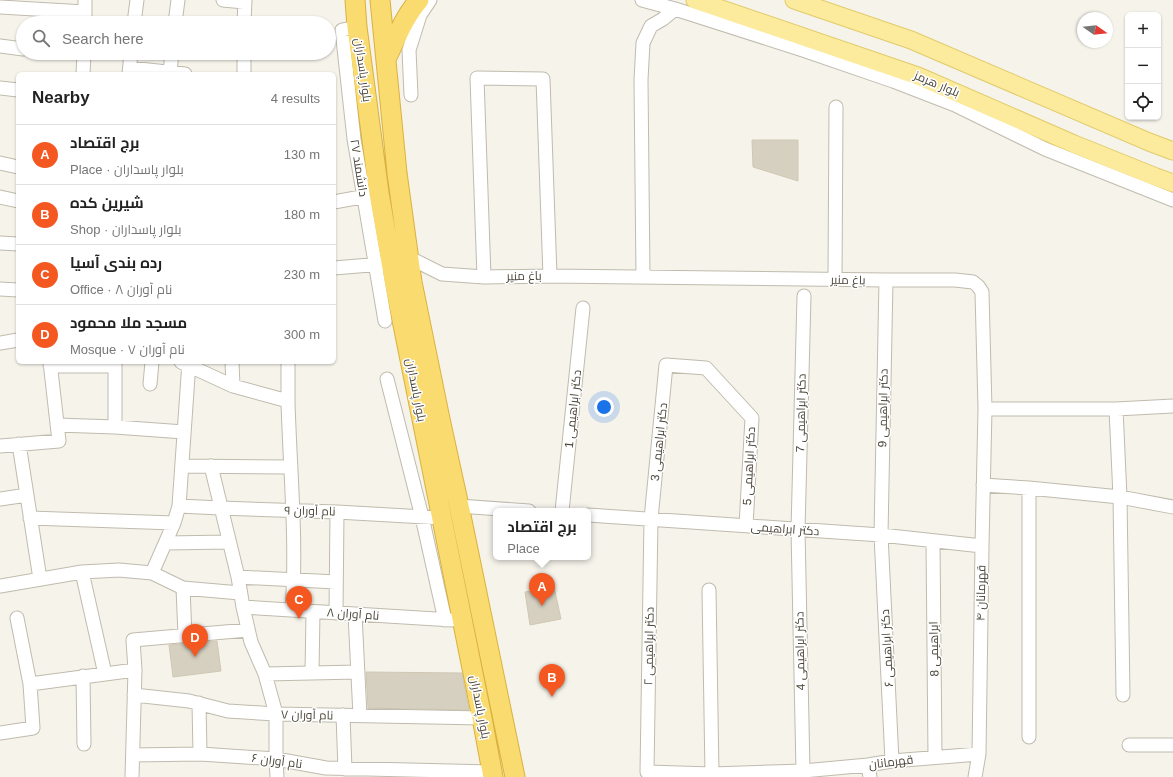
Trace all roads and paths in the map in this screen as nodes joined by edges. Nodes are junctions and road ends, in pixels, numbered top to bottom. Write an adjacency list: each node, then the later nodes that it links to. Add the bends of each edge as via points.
1 (137, 0): 15 (street)
2 (178, 0): 16 (street)
3 (223, 0): 11 (street)
4 (355, 0): 37 (highway, بلوار پاسداران)
5 (380, 0): 24 (highway, بلوار پاسداران)
6 (419, 0): 24 (highway, via 412,7)
7 (430, 0): 31 (street, via 420,15 409,50)
8 (642, 0): 13 (street)
9 (695, 0): 36 (main road, بلوار هرمز, via 918,76 1074,144)
10 (794, 0): 33 (main road, via 911,40)
11 (245, 1): 17 (street)
12 (0, 8): 14 (street)
13 (675, 9): 40 (street, via 893,81 955,105 1045,149); 48 (street, via 651,26 643,43)
14 (85, 12)
15 (135, 16)
16 (176, 16)
17 (244, 16)
18 (0, 46): 19 (street)
19 (16, 48)
20 (84, 60): 26 (street)
21 (131, 60): 25 (street)
22 (171, 60): 27 (street)
23 (244, 60): 28 (street)
24 (386, 60): 44 (highway, بلوار پاسداران, via 397,174)
25 (130, 71): 27 (street)
26 (83, 72)
27 (170, 72)
28 (244, 72)
29 (0, 88): 30 (street)
30 (16, 90)
31 (411, 95)
32 (836, 107): 49 (street)
33 (1173, 151)
34 (0, 163): 35 (street)
35 (16, 167)
36 (1173, 183)
37 (371, 195): 41 (street); 44 (highway, بلوار پاسداران)
38 (0, 197): 39 (street)
39 (16, 200)
40 (1173, 200)
41 (336, 202)
42 (0, 243): 43 (street)
43 (16, 244)
44 (391, 262): 45 (street); 47 (street, باغ منیر, via 442,274); 55 (street); 87 (highway, بلوار پاسداران, via 430,373); 97 (highway, بلوار پاسداران)
45 (336, 268)
46 (550, 276): 47 (street, باغ منیر); 47 (street, via 543,79 477,78); 48 (street, باغ منیر)
47 (484, 277)
48 (643, 277): 49 (street, باغ منیر)
49 (835, 280): 50 (street, باغ منیر)
50 (886, 280): 71 (street, باغ منیر, via 955,280 973,282 978,286 982,292); 102 (street, دکتر ابراهیمی 9)
51 (0, 289): 52 (street)
52 (16, 290)
53 (804, 296): 101 (street, دکتر ابراهیمی 7)
54 (583, 308): 91 (street, دکتر ابراهیمی 1)
55 (385, 321)
56 (16, 340): 57 (street)
57 (0, 343)
58 (50, 364): 59 (street); 73 (street)
59 (115, 364): 74 (street)
60 (152, 364): 67 (street)
61 (186, 364): 75 (street)
62 (188, 364): 68 (street)
63 (232, 364): 68 (street)
64 (288, 364): 69 (street)
65 (666, 365): 98 (street, دکتر ابراهیمی 3); 100 (street, دکتر ابراهیمی 5, via 706,368 752,418)
66 (387, 378): 95 (street)
67 (150, 384)
68 (233, 386): 69 (street)
69 (288, 401): 80 (street)
70 (1173, 406): 72 (street)
71 (985, 409): 72 (street); 81 (street, قهرمانان ۴)
72 (1116, 409): 84 (street)
73 (57, 425): 74 (street); 76 (street, via 59,441)
74 (115, 427): 75 (street)
75 (184, 432): 78 (street)
76 (19, 444): 77 (street); 83 (street)
77 (0, 446)
78 (182, 466): 79 (street); 86 (street)
79 (211, 466): 80 (street); 89 (street)
80 (291, 467): 92 (street)
81 (983, 485): 82 (street); 106 (street, قهرمانان ۴)
82 (1029, 488): 84 (street); 141 (street)
83 (27, 495): 85 (street); 96 (street)
84 (1120, 497): 88 (street); 134 (street)
85 (0, 499)
86 (179, 506): 89 (street, نام آوران ۹); 99 (street)
87 (459, 506): 90 (street); 162 (highway, بلوار پاسداران)
88 (1173, 507)
89 (220, 508): 92 (street, نام آوران ۹); 104 (street)
90 (493, 508)
91 (562, 508)
92 (293, 511): 93 (street, نام آوران ۹); 111 (street)
93 (337, 512): 95 (street, نام آوران ۹); 112 (street)
94 (591, 515): 98 (street, دکتر ابراهیمی)
95 (422, 517): 97 (street, نام آوران ۹); 123 (street)
96 (30, 518): 99 (street); 110 (street)
97 (442, 518): 123 (highway, بلوار پاسداران)
98 (651, 520): 100 (street, دکتر ابراهیمی); 154 (street, دکتر ابراهیمی ۲)
99 (174, 522): 105 (street)
100 (746, 526): 101 (street, دکتر ابراهیمی)
101 (798, 530): 102 (street, دکتر ابراهیمی); 152 (street, دکتر ابراهیمی 4)
102 (881, 535): 103 (street, دکتر ابراهیمی); 150 (street, دکتر ابراهیمی ۶)
103 (934, 541): 106 (street, دکتر ابراهیمی); 148 (street, ابراهیمی 8)
104 (229, 542): 105 (street); 109 (street)
105 (166, 543): 108 (street)
106 (982, 546): 146 (street, قهرمانان ۴)
107 (82, 572): 108 (street, via 119,570); 110 (street); 129 (street)
108 (152, 573): 114 (street)
109 (238, 577): 111 (street); 116 (street)
110 (40, 579): 113 (street)
111 (294, 580): 112 (street); 118 (street)
112 (336, 582): 120 (street)
113 (0, 586)
114 (183, 588): 116 (street); 125 (street)
115 (709, 590): 158 (street)
116 (240, 593): 117 (street)
117 (243, 607): 118 (street, نام آوران ۸); 124 (street)
118 (292, 610): 119 (street, نام آوران ۸)
119 (313, 612): 120 (street, نام آوران ۸); 128 (street)
120 (336, 613): 121 (street, نام آوران ۸)
121 (355, 614): 123 (street, نام آوران ۸); 127 (street)
122 (17, 618): 132 (street)
123 (454, 620): 139 (highway, بلوار پاسداران)
124 (248, 630): 125 (street); 130 (street)
125 (185, 635): 126 (street, via 133,640)
126 (135, 670): 129 (street); 133 (street)
127 (358, 672): 128 (street); 138 (street)
128 (312, 673): 130 (street)
129 (105, 674): 131 (street)
130 (265, 674): 136 (street)
131 (83, 676): 132 (street); 142 (street)
132 (30, 684): 140 (street, via 33,728)
133 (134, 695): 135 (street, نام آوران ۷); 147 (street)
134 (1123, 695)
135 (199, 703): 136 (street, نام آوران ۷, via 228,711); 145 (street)
136 (276, 714): 137 (street, نام آوران ۷); 149 (street)
137 (343, 715): 138 (street, نام آوران ۷); 151 (street)
138 (360, 716): 139 (street, نام آوران ۷)
139 (482, 718): 157 (highway, بلوار پاسداران)
140 (0, 733)
141 (1029, 737)
142 (84, 744)
143 (1129, 745): 144 (street)
144 (1173, 745)
145 (200, 754): 147 (street, نام آوران ۶); 149 (street, نام آوران ۶)
146 (979, 754): 148 (street, قهرمانان); 163 (street, قهرمانان ۴)
147 (133, 755): 160 (street)
148 (936, 757): 150 (street, قهرمانان)
149 (276, 759): 155 (street, نام آوران ۶); 161 (street)
150 (892, 761): 153 (street, قهرمانان)
151 (345, 769): 155 (street, نام آوران ۶); 156 (street, نام آوران ۶)
152 (803, 771): 153 (street, قهرمانان); 159 (street, قهرمانان)
153 (869, 771)
154 (647, 772): 158 (street, قهرمانان)
155 (326, 773)
156 (434, 774): 157 (street, نام آوران ۶)
157 (493, 774)
158 (712, 774): 159 (street, قهرمانان)
159 (785, 774)
160 (132, 777)
161 (277, 777)
162 (515, 777)
163 (975, 777)

